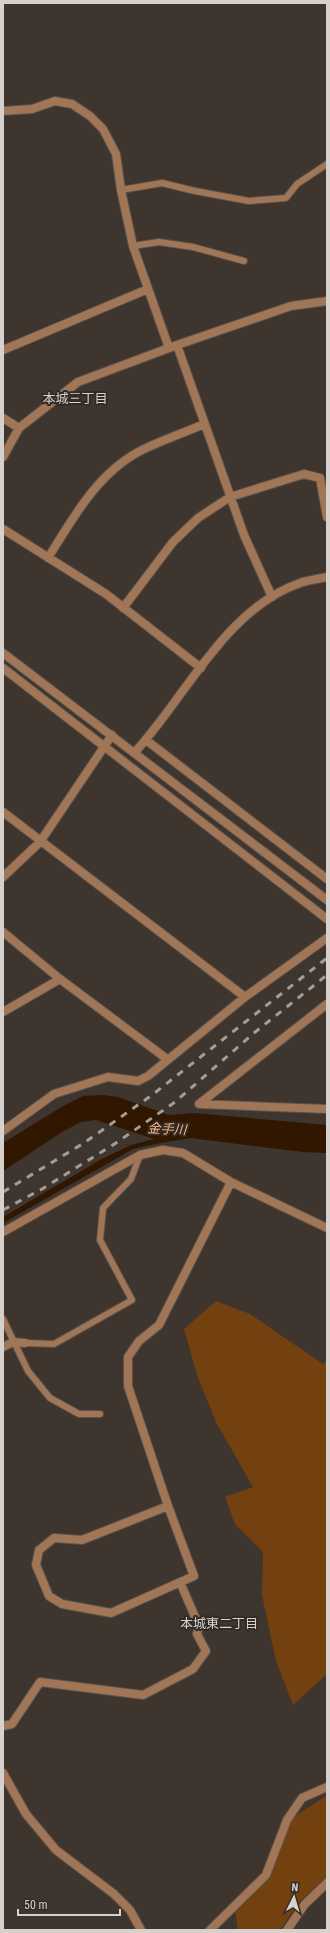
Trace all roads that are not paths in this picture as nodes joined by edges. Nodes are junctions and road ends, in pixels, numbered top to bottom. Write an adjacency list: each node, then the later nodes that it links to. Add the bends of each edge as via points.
1 (3, 111): 3 (street, via 32,109 55,101 72,104 90,116 103,129 116,154)
2 (327, 164): 3 (lane, via 297,184 286,198 249,201 194,192 162,183)
3 (121, 190): 4 (street)
4 (133, 246): 5 (lane, via 159,242 193,247); 6 (street)
5 (244, 261)
6 (148, 289): 8 (street); 9 (street)
7 (327, 301): 8 (street, via 291,306)
8 (173, 346): 11 (street); 12 (street, via 78,382)
9 (3, 350)
10 (3, 418): 12 (street)
11 (204, 424): 14 (street); 17 (street, via 141,450 114,469 87,496)
12 (19, 428): 13 (street)
13 (3, 457)
14 (230, 497): 15 (street, via 304,474 320,478); 19 (street); 20 (street, via 198,518 172,542)
15 (327, 517)
16 (3, 529): 17 (street)
17 (48, 558): 20 (street)
18 (327, 577): 19 (street, via 300,583)
19 (272, 597): 23 (street, via 246,615)
20 (123, 608): 23 (street)
21 (3, 653): 24 (street)
22 (3, 668): 26 (street)
23 (201, 668): 25 (street)
24 (112, 735): 26 (street); 27 (street)
25 (146, 740): 27 (street); 31 (street)
26 (105, 748): 29 (street); 33 (street)
27 (135, 752): 32 (street)
28 (3, 812): 29 (street)
29 (40, 842): 30 (street); 37 (street)
30 (3, 877)
31 (327, 879)
32 (327, 900)
33 (327, 920)
34 (3, 932): 36 (street)
35 (327, 938): 37 (street)
36 (60, 978): 39 (street); 40 (street)
37 (245, 997): 40 (street)
38 (327, 1004): 41 (street, via 199,1104)
39 (3, 1012)
40 (167, 1059): 42 (street, via 138,1082 108,1077 54,1094)
41 (327, 1109)
42 (3, 1131)
43 (140, 1154): 44 (street, via 163,1150 183,1153); 46 (street); 49 (lane, via 131,1179 104,1208 100,1240 132,1300 54,1344)
44 (231, 1182): 45 (street); 52 (street, via 159,1325 139,1341 128,1357 128,1386)
45 (327, 1228)
46 (3, 1232)
47 (3, 1319): 48 (lane)
48 (13, 1342): 49 (street); 50 (street); 51 (lane, via 28,1371 50,1398 79,1414)
49 (25, 1343)
50 (3, 1347)
51 (100, 1414)
52 (168, 1506): 53 (street, via 194,1576); 53 (street, via 82,1540 54,1538 39,1550 36,1565 49,1596 62,1604 111,1613)
53 (180, 1582): 54 (street, via 199,1626 197,1634 206,1650 193,1669 143,1695 40,1682 12,1724)
54 (3, 1726)
55 (3, 1773): 58 (street, via 26,1814 56,1850 114,1894 130,1910)
56 (327, 1787): 59 (street, via 302,1798 287,1820 266,1876)
57 (327, 1883): 60 (street, via 304,1904)
58 (141, 1930)
59 (210, 1930)
60 (288, 1930)

